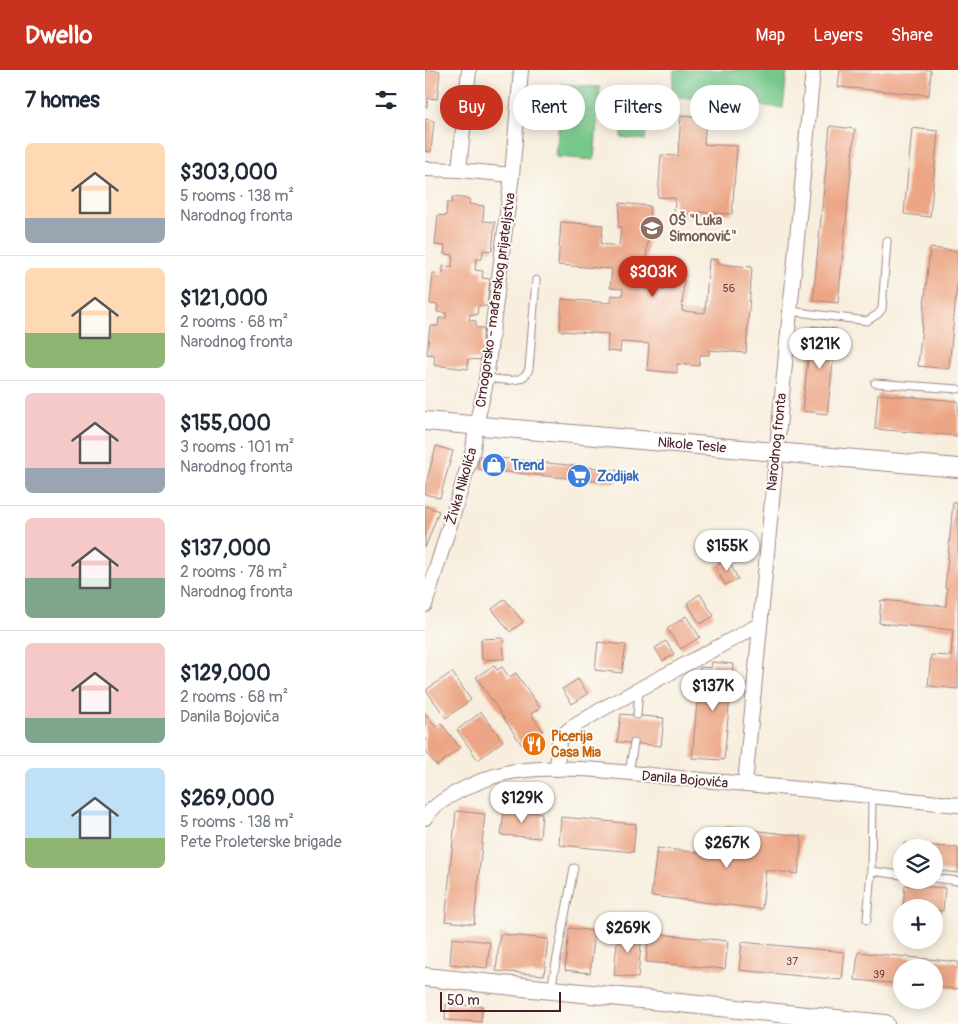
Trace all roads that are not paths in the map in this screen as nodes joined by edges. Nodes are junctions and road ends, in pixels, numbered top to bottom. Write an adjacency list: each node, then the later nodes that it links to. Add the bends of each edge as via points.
1 (469, 70): 5 (street)
2 (521, 70): 6 (street, Crnogorsko - mađarskog prijateljstva)
3 (813, 70): 9 (street, Narodnog fronta)
4 (425, 169): 5 (street, Crnogorsko - mađarskog prijateljstva)
5 (459, 170): 6 (street, Crnogorsko - mađarskog prijateljstva)
6 (512, 176): 10 (street, Crnogorsko - mađarskog prijateljstva)
7 (887, 240): 9 (lane, via 882,309 873,318 867,321)
8 (535, 280): 10 (lane, via 527,375 518,380)
9 (789, 310): 15 (street, Narodnog fronta)
10 (486, 378): 14 (street, Crnogorsko - mađarskog prijateljstva)
11 (875, 383): 12 (lane)
12 (958, 389)
13 (425, 421): 14 (street, Nikole Tesle)
14 (476, 425): 15 (street, Nikole Tesle); 17 (street, Živka Nikolića, via 473,450)
15 (775, 451): 16 (street, Nikole Tesle); 18 (street, Narodnog fronta)
16 (958, 468)
17 (425, 605)
18 (759, 625): 19 (street); 24 (street, Narodnog fronta)
19 (639, 690): 20 (lane); 22 (street, via 564,734 559,742)
20 (637, 715)
21 (633, 744): 23 (lane)
22 (557, 769): 23 (street, Danila Bojovića); 27 (street, Danila Bojovića, via 494,775 439,802)
23 (629, 774): 24 (street, Danila Bojovića)
24 (745, 784): 25 (street, Danila Bojovića)
25 (872, 797): 26 (street, Danila Bojovića); 29 (lane)
26 (958, 806)
27 (425, 818)
28 (574, 868): 35 (lane)
29 (871, 871): 30 (lane); 33 (lane)
30 (893, 874)
31 (943, 879): 32 (lane)
32 (958, 881)
33 (867, 920)
34 (425, 976): 35 (street)
35 (551, 990): 36 (street)
36 (885, 1024)

